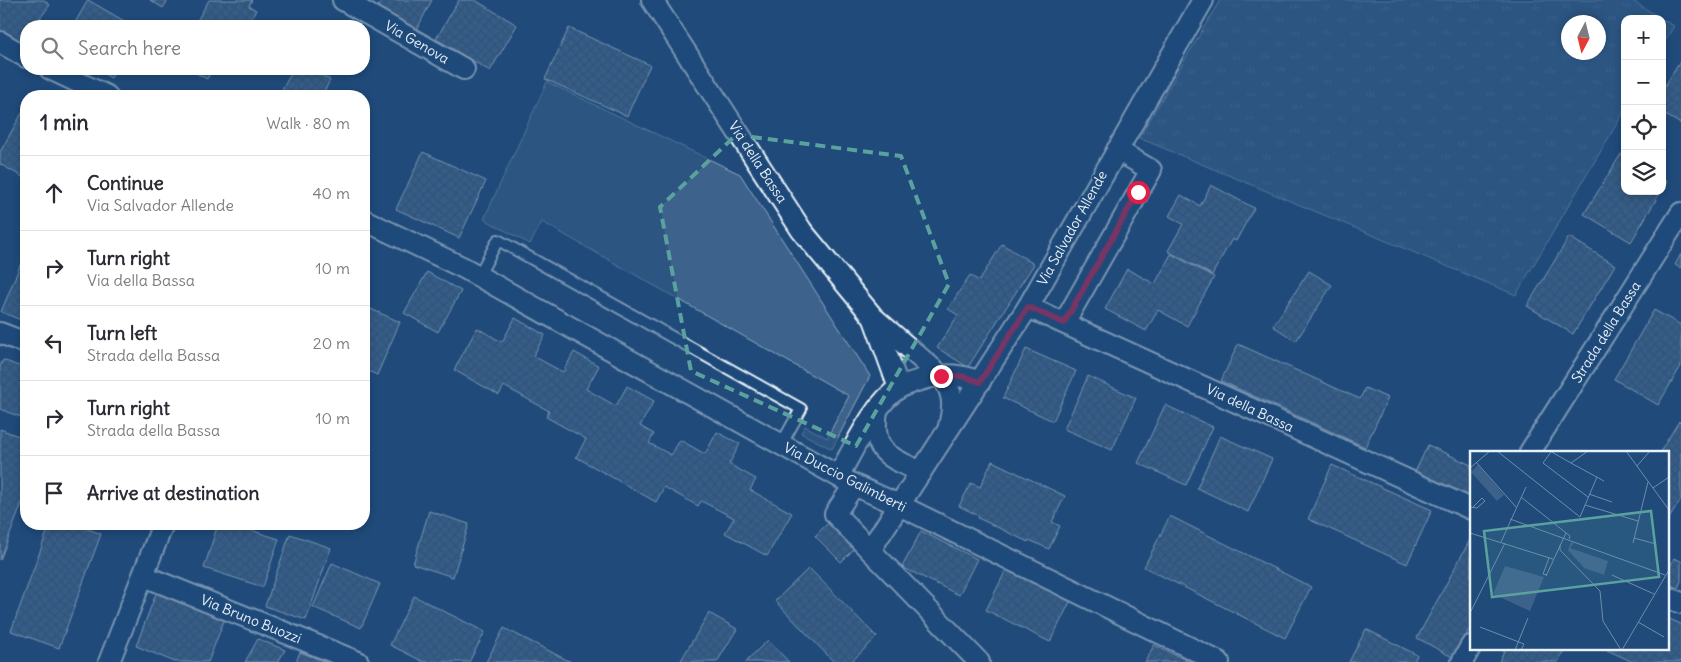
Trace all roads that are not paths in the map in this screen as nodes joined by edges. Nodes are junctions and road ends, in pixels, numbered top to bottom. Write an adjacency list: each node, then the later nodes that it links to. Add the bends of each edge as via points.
1 (343, 0): 6 (street, Via Genova)
2 (652, 0): 14 (street, Via della Bassa, via 802,231)
3 (1203, 0): 9 (street, Via Salvador Allende)
4 (0, 42): 5 (street)
5 (20, 54)
6 (464, 69)
7 (63, 75): 8 (street)
8 (94, 90)
9 (1120, 144): 13 (street, Via Salvador Allende); 15 (street, via 1152,170)
10 (1681, 213): 24 (street, Strada della Bassa)
11 (370, 223): 12 (street)
12 (478, 277): 23 (street, Via Duccio Galimberti); 23 (lane, via 498,240 801,409)
13 (1028, 307): 15 (street, Via della Bassa); 19 (street)
14 (873, 317): 18 (street, Via della Bassa); 20 (street, Via della Bassa)
15 (1064, 323): 28 (street, Via della Bassa)
16 (0, 333): 17 (street)
17 (20, 341)
18 (941, 376): 19 (street, via 966,376); 20 (street); 22 (street, via 949,386 952,399)
19 (980, 382): 22 (street)
20 (899, 388): 21 (street)
21 (878, 408): 25 (street, via 876,438 883,450 893,459); 26 (street)
22 (948, 430): 25 (street)
23 (782, 445): 26 (street, Via Duccio Galimberti)
24 (1531, 451)
25 (921, 472): 27 (street)
26 (846, 480): 27 (street, Via Duccio Galimberti); 30 (street, via 835,514)
27 (899, 505): 30 (street); 38 (street, Via Duccio Galimberti)
28 (1470, 509)
29 (161, 530): 31 (street)
30 (870, 550): 37 (street)
31 (144, 576): 35 (street); 36 (street, Via Bruno Buozzi)
32 (1668, 597): 33 (street)
33 (1681, 603)
34 (1470, 648): 39 (street)
35 (109, 662)
36 (358, 662)
37 (979, 662)
38 (1220, 662)
39 (1462, 662)

